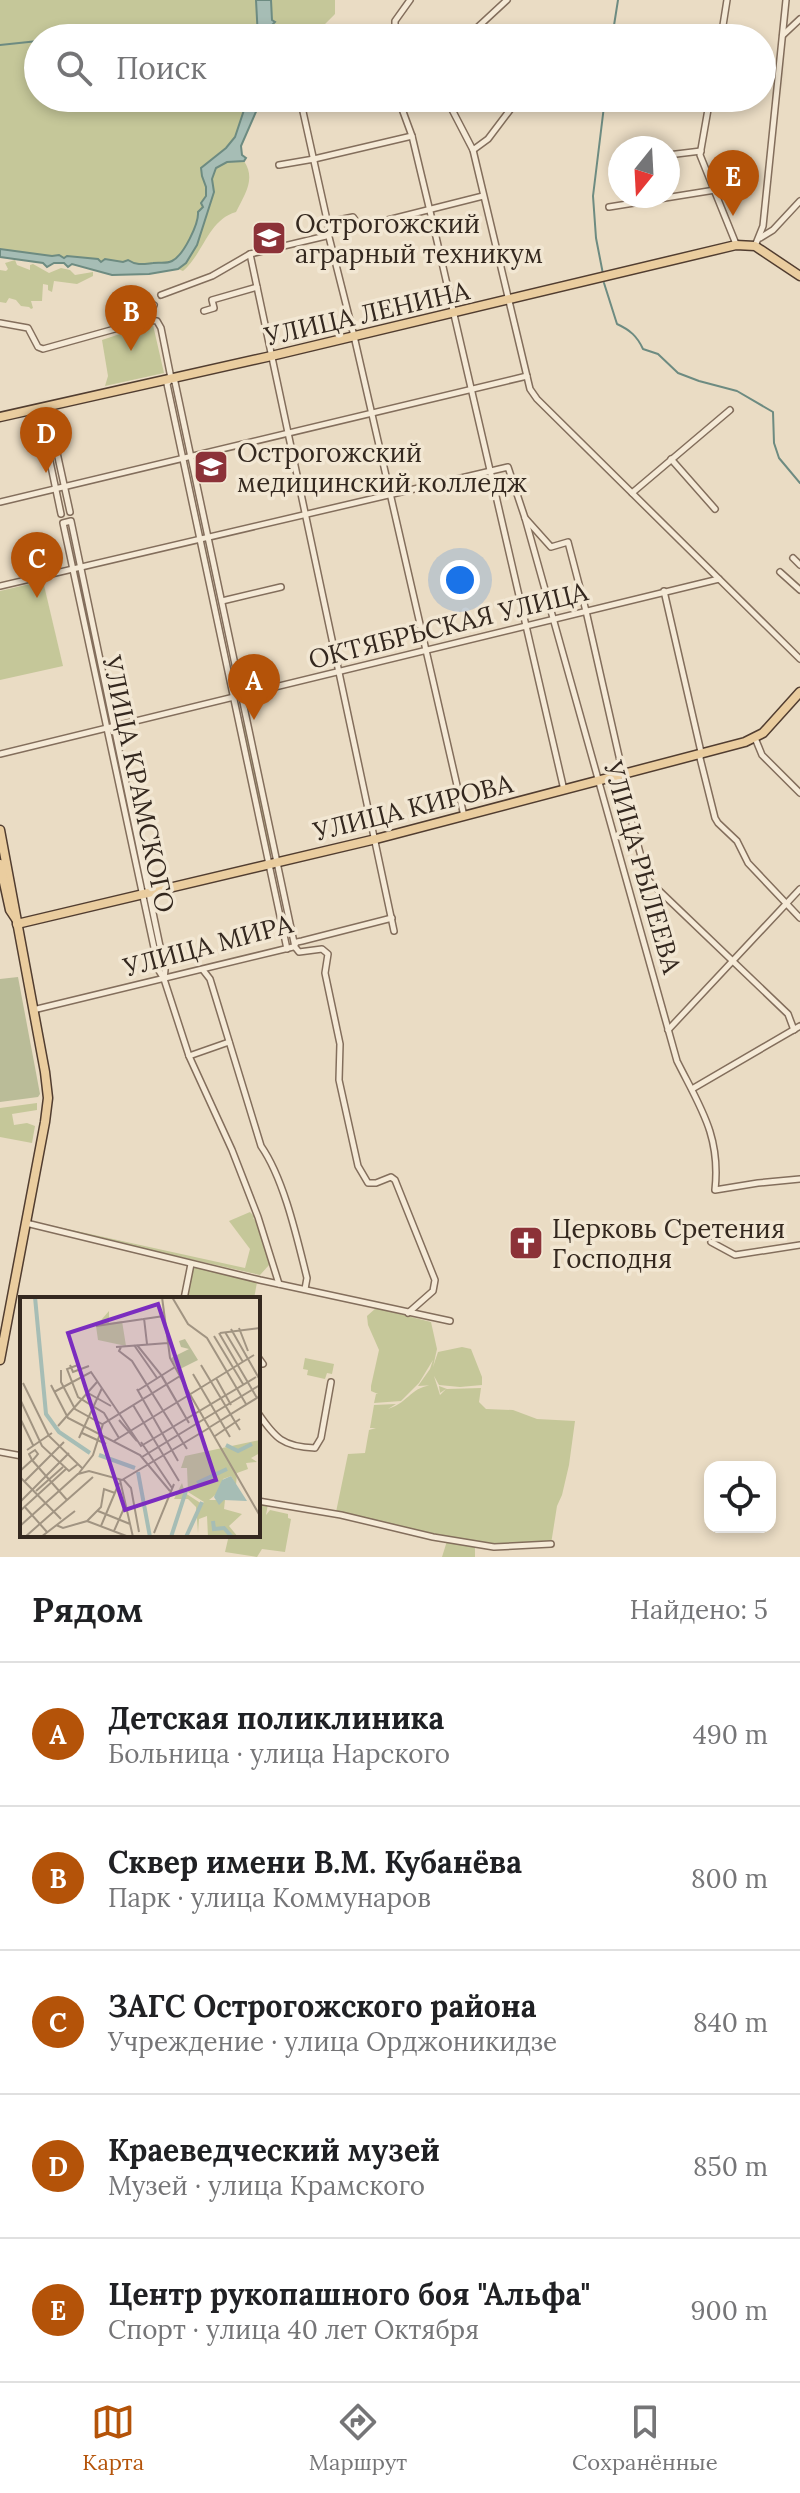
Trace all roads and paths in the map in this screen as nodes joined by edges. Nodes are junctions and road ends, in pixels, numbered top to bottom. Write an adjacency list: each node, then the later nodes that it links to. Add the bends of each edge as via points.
1 (410, 0): 6 (street)
2 (507, 0): 7 (street)
3 (727, 0): 8 (street)
4 (786, 0): 9 (street)
5 (800, 19): 9 (street)
6 (395, 24)
7 (481, 24)
8 (723, 24)
9 (782, 35): 10 (street)
10 (776, 90)
11 (303, 112): 21 (street)
12 (403, 112): 17 (street)
13 (453, 112): 18 (street)
14 (508, 112): 18 (street)
15 (708, 112): 19 (street)
16 (774, 112): 30 (street)
17 (412, 136): 21 (street); 27 (street)
18 (473, 150): 24 (street)
19 (701, 151): 20 (street); 23 (street)
20 (680, 154)
21 (314, 159): 22 (street); 28 (street)
22 (279, 165)
23 (715, 190): 25 (street); 29 (street)
24 (483, 196): 27 (street); 35 (street)
25 (680, 196)
26 (800, 201): 30 (street)
27 (429, 210): 28 (street, via 360,227 355,218 343,218); 38 (street)
28 (329, 229): 31 (street, via 326,236); 41 (street)
29 (740, 245): 30 (main road, УЛИЦА ЛЕНИНА); 35 (main road, УЛИЦА ЛЕНИНА)
30 (759, 245): 32 (main road)
31 (250, 254): 33 (street); 34 (street, via 212,276)
32 (800, 276)
33 (257, 287): 37 (street, via 212,300 214,308); 42 (street)
34 (161, 295)
35 (508, 300): 38 (main road, УЛИЦА ЛЕНИНА); 43 (street)
36 (154, 305): 39 (street)
37 (204, 311)
38 (452, 314): 41 (main road, УЛИЦА ЛЕНИНА); 45 (street)
39 (147, 320): 40 (street, via 43,349 28,328); 44 (street, via 157,321 161,328)
40 (0, 323)
41 (354, 336): 42 (main road, УЛИЦА ЛЕНИНА); 48 (street)
42 (272, 356): 44 (main road, УЛИЦА ЛЕНИНА); 50 (street)
43 (527, 376): 45 (street); 57 (street, via 537,399)
44 (171, 378): 46 (main road, УЛИЦА ЛЕНИНА); 51 (street); 52 (street, via 167,384)
45 (471, 391): 48 (street); 54 (street)
46 (43, 408): 49 (main road, УЛИЦА ЛЕНИНА); 55 (street); 56 (street)
47 (730, 410): 53 (street)
48 (371, 413): 50 (street); 58 (street)
49 (0, 417)
50 (288, 433): 51 (street); 63 (street)
51 (190, 456): 52 (street); 65 (street)
52 (183, 458): 55 (street); 66 (street)
53 (671, 459): 57 (street); 60 (street)
54 (491, 470): 58 (street); 64 (street, УЛИЦА РЫЛЕЕВА, via 509,468); 79 (street)
55 (65, 486): 56 (street); 61 (street)
56 (56, 489): 59 (street); 62 (street)
57 (632, 493): 71 (street)
58 (390, 495): 63 (street); 80 (street)
59 (0, 502)
60 (715, 509)
61 (70, 512)
62 (61, 514)
63 (304, 515): 65 (street); 82 (street)
64 (525, 518): 77 (street, via 551,547 568,542); 78 (street, УЛИЦА РЫЛЕЕВА)
65 (208, 538): 66 (street); 76 (street)
66 (200, 540): 69 (street); 85 (street)
67 (793, 558): 68 (street)
68 (800, 565)
69 (77, 568): 69 (street, УЛИЦА КРАМСКОГО, via 71,521 63,523); 72 (street); 86 (street, УЛИЦА КРАМСКОГО)
70 (780, 572): 74 (street)
71 (719, 579): 75 (street, ОКТЯБРЬСКАЯ УЛИЦА); 81 (street)
72 (0, 586)
73 (281, 587): 76 (street)
74 (799, 588)
75 (664, 591): 77 (street, ОКТЯБРЬСКАЯ УЛИЦА); 88 (street)
76 (222, 601): 84 (street)
77 (586, 611): 78 (street, ОКТЯБРЬСКАЯ УЛИЦА); 90 (street)
78 (552, 619): 79 (street, ОКТЯБРЬСКАЯ УЛИЦА); 91 (street, УЛИЦА РЫЛЕЕВА)
79 (525, 625): 80 (street, ОКТЯБРЬСКАЯ УЛИЦА); 92 (street)
80 (427, 650): 82 (street, ОКТЯБРЬСКАЯ УЛИЦА); 94 (street)
81 (800, 659)
82 (339, 672): 84 (street, ОКТЯБРЬСКАЯ УЛИЦА); 96 (street)
83 (800, 692): 87 (main road, УЛИЦА КИРОВА)
84 (242, 697): 85 (street, ОКТЯБРЬСКАЯ УЛИЦА); 97 (street)
85 (234, 699): 86 (street, ОКТЯБРЬСКАЯ УЛИЦА); 97 (street)
86 (110, 728): 89 (street, ОКТЯБРЬСКАЯ УЛИЦА); 100 (street, УЛИЦА КРАМСКОГО)
87 (755, 738): 88 (main road, УЛИЦА КИРОВА); 93 (street, via 762,755)
88 (701, 752): 90 (main road, УЛИЦА КИРОВА); 101 (street, via 718,823)
89 (0, 754)
90 (620, 775): 91 (main road, УЛИЦА КИРОВА); 108 (street, via 647,879)
91 (598, 780): 92 (main road, УЛИЦА КИРОВА); 113 (street, УЛИЦА РЫЛЕЕВА)
92 (564, 790): 94 (main road, УЛИЦА КИРОВА)
93 (800, 793)
94 (464, 816): 96 (main road, УЛИЦА КИРОВА)
95 (0, 830): 104 (main road)
96 (376, 839): 97 (main road, УЛИЦА КИРОВА); 102 (street)
97 (273, 863): 100 (main road, УЛИЦА КИРОВА); 106 (street); 107 (street)
98 (0, 864): 104 (main road)
99 (800, 889): 101 (street)
100 (146, 893): 104 (main road, УЛИЦА КИРОВА); 110 (street, УЛИЦА КРАМСКОГО)
101 (786, 904): 103 (street); 108 (street)
102 (393, 918): 105 (street); 106 (street, УЛИЦА МИРА, via 297,942)
103 (800, 918)
104 (16, 922): 111 (main road)
105 (394, 931)
106 (295, 947): 107 (street, УЛИЦА МИРА); 127 (street, via 328,954 325,973 340,1044 339,1080 360,1169 368,1183 395,1180 435,1280 432,1293)
107 (287, 949): 109 (street, УЛИЦА МИРА)
108 (733, 963): 112 (street); 113 (street)
109 (203, 970): 110 (street, УЛИЦА МИРА); 114 (street)
110 (164, 979): 111 (street, УЛИЦА МИРА); 115 (street, УЛИЦА КРАМСКОГО)
111 (33, 1010): 118 (main road, via 48,1098)
112 (797, 1028): 116 (street)
113 (668, 1030): 116 (street, УЛИЦА РЫЛЕЕВА)
114 (229, 1042): 115 (street); 125 (street, via 287,1208 307,1278)
115 (189, 1056): 122 (street, УЛИЦА КРАМСКОГО, via 232,1150)
116 (692, 1089): 117 (street, УЛИЦА РЫЛЕЕВА, via 716,1154 715,1190)
117 (800, 1179)
118 (26, 1223): 121 (street); 129 (main road)
119 (711, 1242): 120 (street, via 735,1255)
120 (800, 1245)
121 (191, 1264): 123 (street); 126 (street)
122 (273, 1265): 123 (street); 124 (street, УЛИЦА КРАМСКОГО)
123 (260, 1280): 124 (street)
124 (279, 1284): 125 (street)
125 (305, 1289): 127 (street)
126 (184, 1297)
127 (408, 1313): 128 (street)
128 (450, 1321)
129 (0, 1358)
130 (331, 1382): 131 (street, via 315,1448 281,1441)
131 (260, 1416)
132 (0, 1452): 133 (street)
133 (20, 1456)
134 (260, 1501): 135 (street, via 490,1547)
135 (551, 1544)

